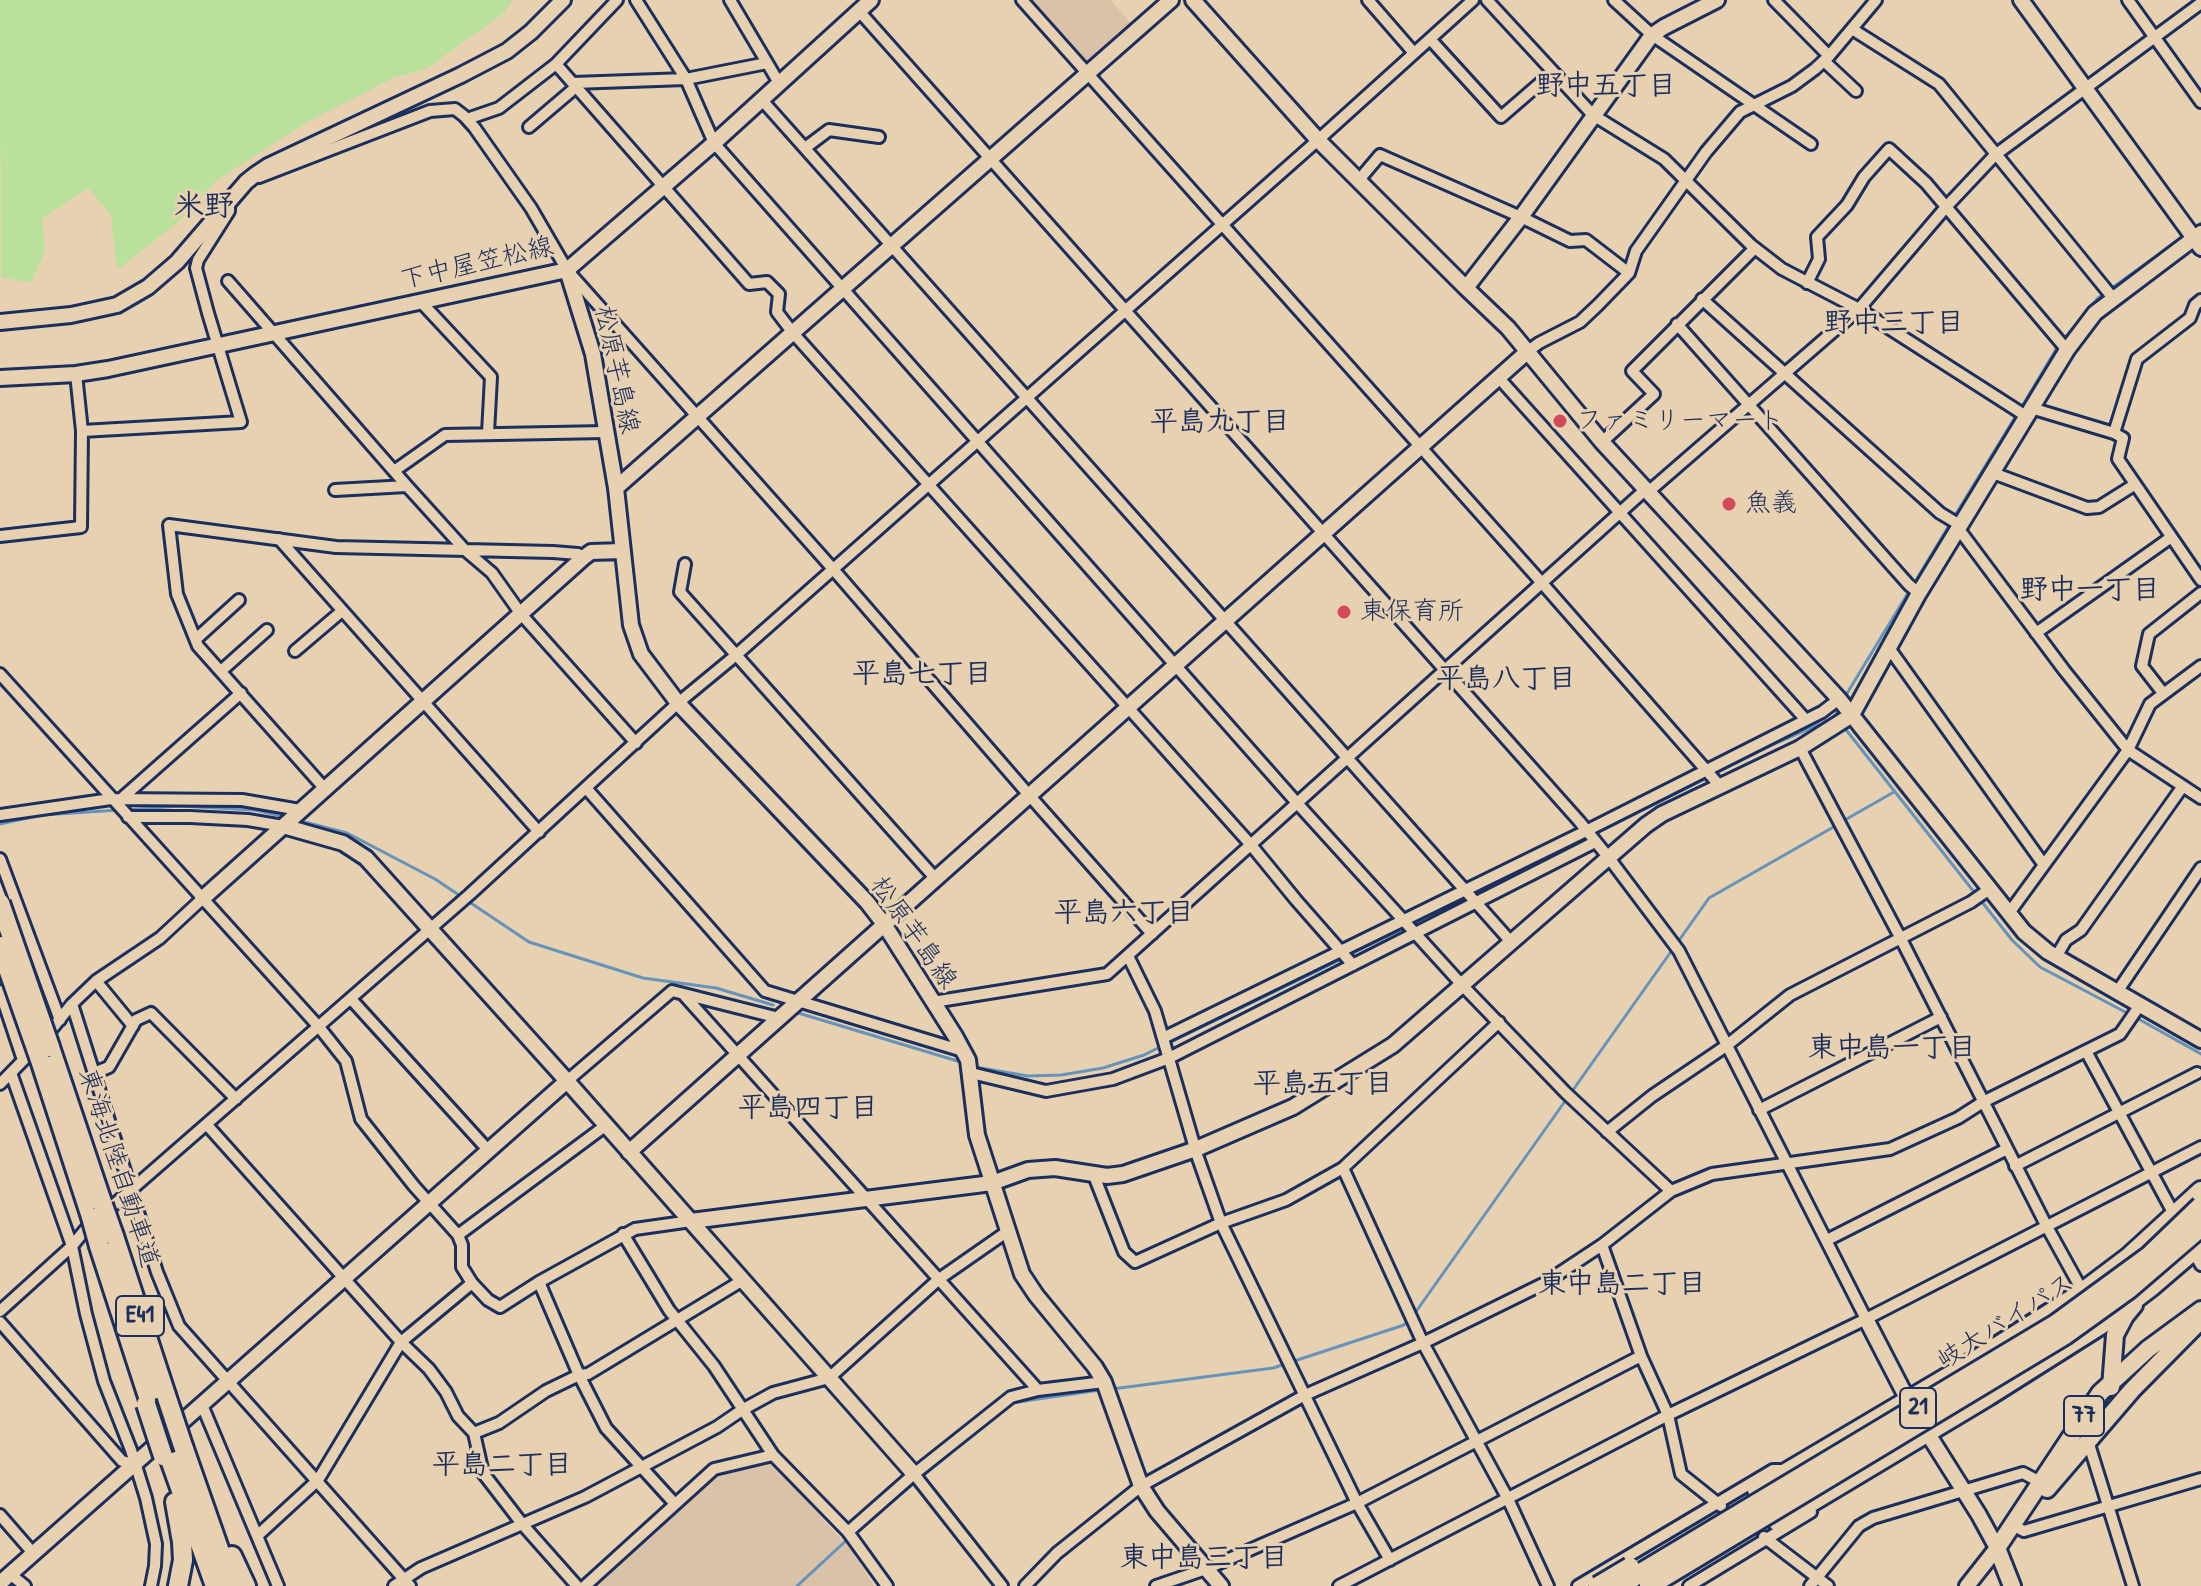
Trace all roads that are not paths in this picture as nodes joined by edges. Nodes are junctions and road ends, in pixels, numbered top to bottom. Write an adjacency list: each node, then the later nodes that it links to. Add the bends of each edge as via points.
1 (563, 0): 49 (street, via 507,51 268,166)
2 (617, 0): 26 (street)
3 (636, 0): 29 (street)
4 (730, 0): 25 (street)
5 (1022, 0): 28 (street)
6 (1171, 0): 28 (street)
7 (1193, 0): 41 (street)
8 (1368, 0): 23 (street)
9 (1473, 0): 22 (street)
10 (1487, 0): 27 (street)
11 (1614, 0): 20 (street)
12 (1717, 0): 20 (street)
13 (1774, 0): 24 (street)
14 (1876, 0): 19 (street)
15 (2021, 0): 32 (street)
16 (2128, 0): 21 (street)
17 (867, 3): 30 (street, 下中屋笠松線); 46 (street)
18 (2201, 3): 21 (street)
19 (1852, 29): 24 (street); 45 (street, via 1939,84)
20 (1652, 35): 36 (street); 37 (street)
21 (2154, 37): 32 (street); 35 (street)
22 (1430, 39): 23 (street); 27 (street, via 1501,117)
23 (1414, 53): 41 (street)
24 (1827, 58): 33 (street); 36 (street, via 1792,86)
25 (767, 63): 29 (street); 30 (street)
26 (556, 64): 31 (street); 38 (street, via 499,108)
27 (1553, 72): 37 (street)
28 (1088, 73): 46 (street); 54 (street)
29 (686, 79): 31 (street); 42 (street)
30 (779, 83): 34 (street, 下中屋笠松線)
31 (574, 85): 39 (street); 50 (street)
32 (2084, 88): 45 (street); 55 (street)
33 (1856, 91)
34 (761, 99): 42 (street, 下中屋笠松線); 44 (street)
35 (2201, 102)
36 (1753, 106): 43 (street); 48 (street, via 1740,112)
37 (1593, 115): 48 (street, via 1664,159); 53 (street)
38 (467, 119): 49 (street, via 455,109 430,111); 58 (street, via 531,208)
39 (529, 127)
40 (879, 137): 44 (street, via 829,130)
41 (1318, 140): 47 (street); 54 (street)
42 (714, 143): 50 (street, 下中屋笠松線); 62 (street)
43 (1811, 144)
44 (805, 148): 56 (street)
45 (1995, 155): 52 (street); 64 (street)
46 (990, 159): 56 (street); 69 (street)
47 (1358, 181): 53 (street, via 1380,155); 63 (street)
48 (1686, 181): 57 (street); 59 (street, via 1636,251)
49 (246, 182): 51 (street)
50 (662, 187): 58 (street, 下中屋笠松線); 72 (street, via 749,284 767,282 779,294 777,312)
51 (228, 201): 70 (street, via 177,262 117,305); 74 (street, via 229,211 196,268)
52 (1946, 207): 61 (street, via 1889,149 1817,237 1819,259); 68 (street); 75 (street)
53 (1521, 217): 59 (street, via 1570,241 1586,240); 63 (street)
54 (1222, 224): 69 (street); 91 (street)
55 (2195, 236): 64 (street)
56 (892, 246): 62 (street); 81 (street)
57 (1755, 248): 61 (street); 65 (street)
58 (567, 270): 67 (street, 下中屋笠松線); 84 (street); 86 (street, 松原芋島線, via 588,335)
59 (1629, 273): 76 (street, via 1580,322)
60 (228, 281): 73 (street)
61 (1807, 283): 68 (street)
62 (843, 288): 72 (street); 89 (street)
63 (1466, 288): 76 (street)
64 (2109, 293): 75 (street)
65 (1702, 299): 71 (street); 77 (street)
66 (2201, 300): 88 (street, via 2190,318 2137,359)
67 (422, 303): 73 (street, 下中屋笠松線); 87 (street, via 491,377)
68 (1859, 309): 77 (street); 83 (street)
69 (1124, 311): 81 (street); 102 (street)
70 (0, 322)
71 (1677, 324): 82 (street); 90 (street, via 1632,371 1654,394)
72 (793, 333): 84 (street); 94 (street)
73 (274, 334): 74 (street, 下中屋笠松線); 92 (street)
74 (218, 346): 78 (street, 下中屋笠松線); 85 (street, via 241,422)
75 (2063, 346): 83 (street)
76 (1527, 352): 79 (street); 90 (street)
77 (1785, 372): 82 (street); 101 (street)
78 (76, 374): 80 (street, 下中屋笠松線); 85 (street)
79 (1498, 377): 91 (street); 100 (street)
80 (0, 378)
81 (1026, 397): 89 (street); 118 (street)
82 (1748, 404): 99 (street); 113 (street)
83 (2024, 412): 88 (street); 93 (street)
84 (698, 417): 97 (street); 110 (street)
85 (82, 431): 103 (street, via 81,527)
86 (606, 432): 87 (street); 97 (street, 松原芋島線)
87 (488, 433): 92 (street, via 445,435)
88 (2114, 433): 95 (street, via 2123,438 2118,459)
89 (977, 440): 94 (street); 125 (street)
90 (1602, 442): 99 (street)
91 (1420, 447): 102 (street); 112 (street)
92 (394, 471): 96 (street)
93 (1993, 473): 95 (street, via 2087,508 2099,507); 101 (street)
94 (929, 483): 110 (street); 135 (street)
95 (2134, 485): 104 (street)
96 (407, 486): 98 (street); 106 (street)
97 (616, 488): 107 (street, 松原芋島線)
98 (335, 490)
99 (1646, 492): 100 (street); 132 (street)
100 (1620, 512): 112 (street); 137 (street)
101 (1956, 523): 113 (street); 120 (street)
102 (1322, 534): 118 (street); 128 (street)
103 (0, 536)
104 (2170, 538): 111 (street); 120 (street)
105 (279, 539): 106 (street, via 336,547); 116 (street); 121 (street, via 169,525 177,594)
106 (465, 550): 108 (street); 117 (street, via 492,573)
107 (622, 551): 108 (street, via 591,552); 134 (street, 松原芋島線, via 631,625 641,654)
108 (583, 558): 117 (street)
109 (685, 564): 124 (street, via 680,592)
110 (833, 569): 124 (street); 146 (street)
111 (2201, 580)
112 (1542, 583): 128 (street); 142 (street)
113 (1914, 589): 122 (street)
114 (2201, 593): 131 (street, via 2149,634 2142,666)
115 (239, 600): 121 (street)
116 (342, 611): 123 (street); 133 (street)
117 (521, 614): 133 (street); 138 (street)
118 (1225, 620): 125 (street); 141 (street)
119 (267, 630): 127 (street)
120 (2036, 633): 140 (street)
121 (196, 639): 127 (street)
122 (1889, 648): 136 (street); 157 (street)
123 (295, 651)
124 (735, 656): 134 (street); 159 (street)
125 (1176, 664): 135 (street); 148 (street)
126 (2201, 666): 131 (street)
127 (221, 671): 130 (street)
128 (1444, 671): 141 (street); 153 (street)
129 (0, 674): 149 (street)
130 (241, 693): 145 (street); 149 (street)
131 (2163, 693): 140 (street, via 2150,704)
132 (1839, 699): 136 (street); 137 (street)
133 (423, 702): 145 (street); 152 (street)
134 (678, 703): 138 (street); 165 (street, 松原芋島線)
135 (1128, 707): 146 (street); 154 (street)
136 (1849, 717): 139 (street); 160 (street)
137 (1806, 720): 142 (street)
138 (636, 743): 144 (street)
139 (1800, 748): 142 (street); 169 (street)
140 (2128, 750): 143 (street); 157 (street)
141 (1347, 758): 148 (street); 161 (street)
142 (1713, 778): 153 (street); 155 (street)
143 (2183, 786): 147 (street); 173 (street)
144 (586, 788): 152 (street); 181 (street, via 765,991)
145 (325, 789): 151 (street)
146 (1029, 795): 159 (street); 168 (street)
147 (2201, 798)
148 (1297, 803): 154 (street); 166 (street)
149 (120, 807): 150 (street); 151 (street, via 190,817); 151 (street, via 242,800); 162 (street)
150 (0, 815)
151 (292, 818): 162 (street); 167 (street, via 366,858)
152 (539, 832): 167 (street)
153 (1591, 836): 155 (street); 161 (street)
154 (1251, 845): 168 (street); 174 (street)
155 (1609, 858): 170 (street); 192 (street, via 1679,951)
156 (0, 859): 187 (street)
157 (2044, 865): 164 (street)
158 (2201, 868): 178 (street)
159 (935, 878): 165 (street)
160 (1987, 891): 164 (street); 169 (street)
161 (1470, 896): 166 (street); 166 (street); 170 (street)
162 (202, 899): 175 (street, via 160,938); 190 (street)
163 (0, 903): 196 (highway, 東海北陸自動車道 / E41, bridge)
164 (2009, 913): 173 (street, via 2035,943)
165 (884, 924): 181 (street); 182 (street, 松原芋島線)
166 (1409, 926): 174 (street); 174 (street); 176 (street)
167 (429, 929): 180 (street); 201 (street)
168 (1152, 934): 172 (street)
169 (1901, 939): 185 (street); 192 (street, via 1790,995)
170 (1512, 943): 176 (street)
171 (0, 946): 196 (highway, 東海北陸自動車道 / E41, bridge)
172 (1128, 956): 182 (street, via 1107,974); 193 (street)
173 (2056, 957): 178 (street)
174 (1347, 958): 193 (street); 193 (street)
175 (96, 981): 183 (street); 189 (street)
176 (1463, 986): 188 (street); 210 (street, via 1393,1045 1293,1107)
177 (0, 991): 196 (street)
178 (2117, 992): 184 (street)
179 (683, 994): 186 (street); 195 (street); 201 (street, via 672,991)
180 (351, 999): 190 (street); 212 (street)
181 (798, 1000): 186 (street); 197 (street)
182 (933, 1002): 197 (street, 松原芋島線)
183 (72, 1004): 187 (street); 198 (street)
184 (2138, 1008): 191 (street); 194 (street, via 2120,1034)
185 (1941, 1017): 203 (street); 204 (street)
186 (779, 1018): 195 (street)
187 (60, 1020): 196 (street)
188 (1499, 1022): 208 (street); 216 (street)
189 (133, 1026): 198 (street, via 109,1067); 202 (street, via 151,1013)
190 (319, 1027): 202 (street); 224 (street, via 346,1061 361,1119)
191 (2201, 1040)
192 (1726, 1046): 204 (street); 208 (street)
193 (1166, 1047): 197 (street, via 1113,1079 1046,1091); 210 (street)
194 (2086, 1051): 203 (street); 205 (street)
195 (738, 1054): 213 (street); 223 (street)
196 (38, 1056): 200 (street); 235 (highway, 東海北陸自動車道 / E41, bridge)
197 (968, 1063): 219 (street, 松原芋島線, via 977,1135)
198 (94, 1073): 220 (street)
199 (2197, 1073): 205 (street)
200 (4, 1078): 237 (street)
201 (567, 1081): 207 (street); 212 (street)
202 (236, 1099): 206 (street)
203 (1983, 1102): 211 (street); 214 (street, via 1890,1149)
204 (1759, 1110): 214 (street)
205 (2119, 1113): 215 (street); 217 (street)
206 (207, 1125): 220 (street); 239 (street)
207 (605, 1126): 213 (street); 233 (street)
208 (1607, 1132): 221 (street)
209 (2201, 1147): 217 (street)
210 (1196, 1149): 218 (street, via 1123,1174); 228 (street)
211 (2007, 1149): 215 (street); 234 (street)
212 (488, 1150): 224 (street)
213 (629, 1152): 227 (street)
214 (1786, 1163): 221 (street, via 1712,1174); 234 (street)
215 (2015, 1166): 229 (street)
216 (1343, 1168): 228 (street, via 1286,1200); 253 (street)
217 (2151, 1172): 226 (street); 229 (street)
218 (1093, 1173): 219 (street, via 1028,1170); 228 (street, via 1124,1252 1135,1262)
219 (992, 1183): 223 (street); 231 (street, 松原芋島線)
220 (131, 1191): 237 (street); 257 (street, via 179,1326)
221 (1671, 1191): 236 (street)
222 (2201, 1191): 226 (highway, 21)
223 (869, 1200): 227 (street); 240 (street)
224 (429, 1203): 233 (street); 239 (street)
225 (2201, 1206): 321 (highway, 岐大バイパス / 21, bridge, via 2149,1256 2056,1324)
226 (2175, 1216): 238 (street); 245 (highway, 21)
227 (691, 1221): 232 (street); 241 (street)
228 (1221, 1223): 261 (street)
229 (2046, 1225): 245 (street); 248 (street)
230 (2201, 1227): 322 (highway, 岐大バイパス / 21, bridge, via 2065,1335)
231 (1008, 1231): 240 (street); 259 (street, 松原芋島線, via 1022,1274)
232 (623, 1234): 242 (street); 249 (street)
233 (458, 1235): 243 (street, via 462,1267)
234 (1827, 1240): 248 (street)
235 (106, 1241): 263 (highway, 東海北陸自動車道 / E41); 263 (highway, 東海北陸自動車道 / E41, via 119,1306)
236 (1602, 1245): 253 (street, via 1543,1284); 254 (street)
237 (72, 1246): 247 (street); 274 (street, via 104,1381)
238 (2198, 1253): 244 (highway, 21)
239 (344, 1278): 252 (street); 257 (street)
240 (939, 1279): 256 (street); 260 (street)
241 (743, 1280): 249 (street); 256 (street)
242 (539, 1282): 243 (street, via 500,1307); 255 (street)
243 (472, 1283): 252 (street)
244 (2152, 1286): 258 (main road, via 2116,1332); 269 (highway, 21, via 2102,1324)
245 (2083, 1292): 262 (highway, 21)
246 (2201, 1310): 258 (main road, 77)
247 (0, 1311)
248 (1866, 1319): 262 (street); 266 (street)
249 (678, 1320): 255 (street); 265 (street)
250 (2201, 1320): 267 (main road, 77)
251 (0, 1322): 274 (street, via 122,1461)
252 (401, 1342): 268 (street, via 429,1369); 280 (street)
253 (1423, 1343): 261 (street); 270 (street)
254 (1641, 1356): 266 (street); 270 (street)
255 (579, 1375): 268 (street); 275 (street, via 606,1428)
256 (829, 1378): 265 (street, via 773,1393); 278 (street)
257 (229, 1381): 264 (street); 280 (street)
258 (2111, 1381): 267 (main road, via 2109,1412); 281 (main road, 77)
259 (1106, 1387): 260 (street); 282 (street, 松原芋島線)
260 (1038, 1390): 278 (street, via 1011,1397)
261 (1305, 1395): 282 (street); 285 (street)
262 (1908, 1400): 269 (street); 276 (highway, 21)
263 (154, 1401): 272 (highway, 東海北陸自動車道 / E41, bridge)
264 (202, 1405): 274 (street); 292 (street)
265 (742, 1410): 273 (street); 275 (street)
266 (1668, 1415): 284 (street); 287 (street, via 1681,1474)
267 (2102, 1425): 271 (main road, 77)
268 (474, 1433): 290 (street, via 483,1473)
269 (1927, 1433): 277 (highway, 21); 283 (street)
270 (1477, 1441): 284 (street); 285 (street)
271 (2088, 1441): 288 (street); 291 (main road, 77)
272 (176, 1455): 304 (highway, via 183,1560); 305 (highway, 東海北陸自動車道 / E41); 306 (highway, 東海北陸自動車道 / E41); 307 (highway)
273 (773, 1455): 286 (street, via 714,1469); 293 (street)
274 (135, 1464): 296 (street); 303 (street, via 156,1544)
275 (642, 1468): 286 (street); 290 (street)
276 (1792, 1470): 287 (street, via 1773,1470); 320 (highway, 21, bridge)
277 (1862, 1470): 294 (street, via 1838,1493); 323 (highway, 21)
278 (917, 1477): 293 (street); 313 (street)
279 (2201, 1479): 288 (street)
280 (318, 1480): 292 (street); 300 (street)
281 (2042, 1483): 283 (street, via 2023,1473); 295 (main road, 77)
282 (1141, 1486): 298 (street, 松原芋島線); 314 (street, via 1057,1553)
283 (1964, 1491): 295 (street); 301 (street, via 1859,1526)
284 (1508, 1499): 297 (street); 318 (street)
285 (1357, 1503): 297 (street); 298 (street)
286 (675, 1504): 311 (street)
287 (1719, 1504): 319 (street)
288 (2109, 1507): 291 (street, via 2024,1531); 328 (street)
289 (0, 1515): 296 (street)
290 (523, 1525): 300 (street, via 421,1568); 310 (street)
291 (2016, 1527): 295 (main road, 77)
292 (257, 1536): 308 (street)
293 (851, 1536): 312 (street)
294 (1766, 1538): 301 (street); 324 (street)
295 (1997, 1548): 326 (street); 327 (main road)
296 (33, 1553): 299 (street)
297 (1390, 1560): 317 (street)
298 (1206, 1569): 315 (street); 316 (street, 松原芋島線)
299 (5, 1578): 302 (street)
300 (407, 1582): 309 (street)
301 (1814, 1582): 325 (street)
302 (25, 1586)
303 (151, 1586)
304 (178, 1586)
305 (215, 1586)
306 (232, 1586)
307 (246, 1586)
308 (278, 1586)
309 (394, 1586)
310 (577, 1586)
311 (585, 1586)
312 (887, 1586)
313 (1002, 1586)
314 (1025, 1586)
315 (1156, 1586)
316 (1221, 1586)
317 (1339, 1586)
318 (1548, 1586)
319 (1578, 1586)
320 (1598, 1586)
321 (1619, 1586)
322 (1649, 1586)
323 (1670, 1586)
324 (1689, 1586)
325 (1828, 1586)
326 (1967, 1586)
327 (2012, 1586)
328 (2133, 1586)

